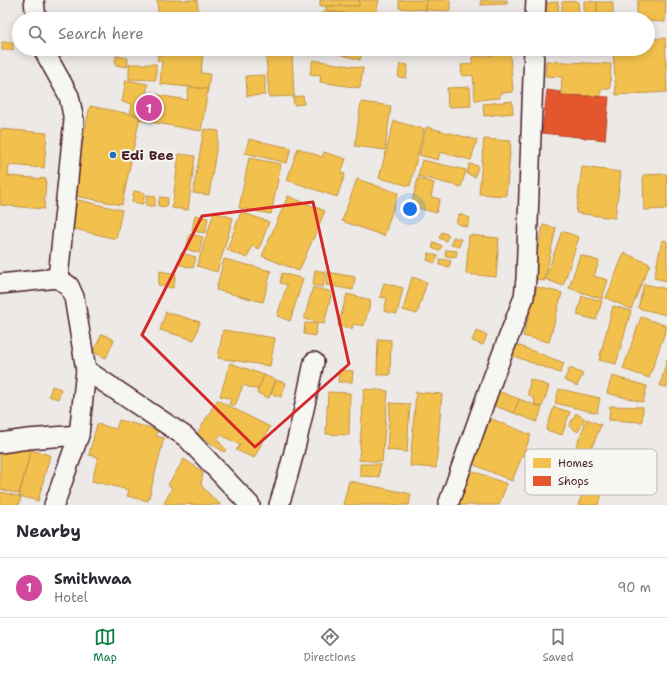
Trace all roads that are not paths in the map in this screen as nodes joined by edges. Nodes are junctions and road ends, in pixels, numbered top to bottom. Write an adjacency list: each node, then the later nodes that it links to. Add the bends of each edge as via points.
1 (34, 0): 3 (street)
2 (536, 0): 4 (street)
3 (35, 12)
4 (536, 12)
5 (47, 56): 7 (street, via 69,96 74,120)
6 (534, 56): 16 (street, via 524,297)
7 (58, 278): 8 (street); 10 (street, via 69,286 74,297)
8 (0, 284)
9 (314, 362): 15 (street, via 301,426)
10 (86, 370): 11 (street); 14 (street, via 186,437)
11 (79, 435): 12 (street); 13 (street)
12 (0, 443)
13 (54, 505)
14 (250, 505)
15 (279, 505)
16 (448, 505)

